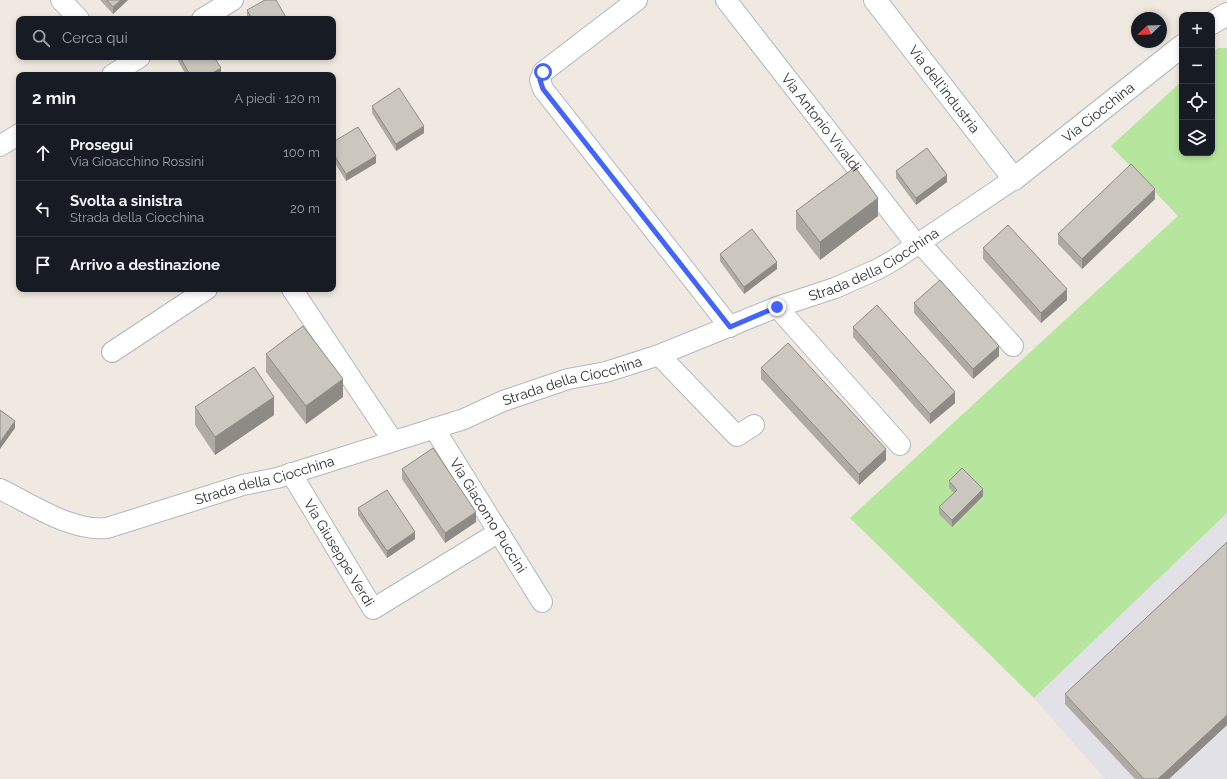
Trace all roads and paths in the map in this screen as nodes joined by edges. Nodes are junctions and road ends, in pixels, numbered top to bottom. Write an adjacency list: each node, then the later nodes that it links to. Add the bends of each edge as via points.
1 (61, 0): 7 (street)
2 (233, 0): 8 (street)
3 (637, 0): 18 (street, via 543,72 540,80 543,89)
4 (726, 0): 14 (street, Via Antonio Vivaldi)
5 (875, 0): 13 (street, Via dell'industria)
6 (1227, 14): 9 (street)
7 (77, 16)
8 (207, 16)
9 (1215, 20)
10 (1179, 48): 13 (street, Via Ciocchina)
11 (16, 136): 12 (street)
12 (0, 146)
13 (1014, 179): 14 (street, Strada della Ciocchina)
14 (917, 243): 17 (street, Strada della Ciocchina, via 878,269 835,288); 19 (street, Via Antonio Vivaldi)
15 (202, 292): 20 (street)
16 (294, 292): 24 (street)
17 (777, 307): 18 (street, Strada della Ciocchina); 25 (street)
18 (730, 327): 21 (street, Strada della Ciocchina)
19 (1013, 346)
20 (112, 352)
21 (659, 355): 22 (street, via 737,436); 23 (street, Strada della Ciocchina, via 606,372 568,379)
22 (754, 425)
23 (434, 428): 24 (street, Strada della Ciocchina); 28 (street, Via Giacomo Puccini)
24 (393, 441): 26 (street, Strada della Ciocchina)
25 (900, 445)
26 (291, 473): 27 (street, Strada della Ciocchina, via 269,481 237,486 107,528 87,528 70,523); 28 (street, Via Giuseppe Verdi, via 373,609)
27 (0, 490)
28 (499, 532): 29 (street, Via Giacomo Puccini)
29 (542, 602)

